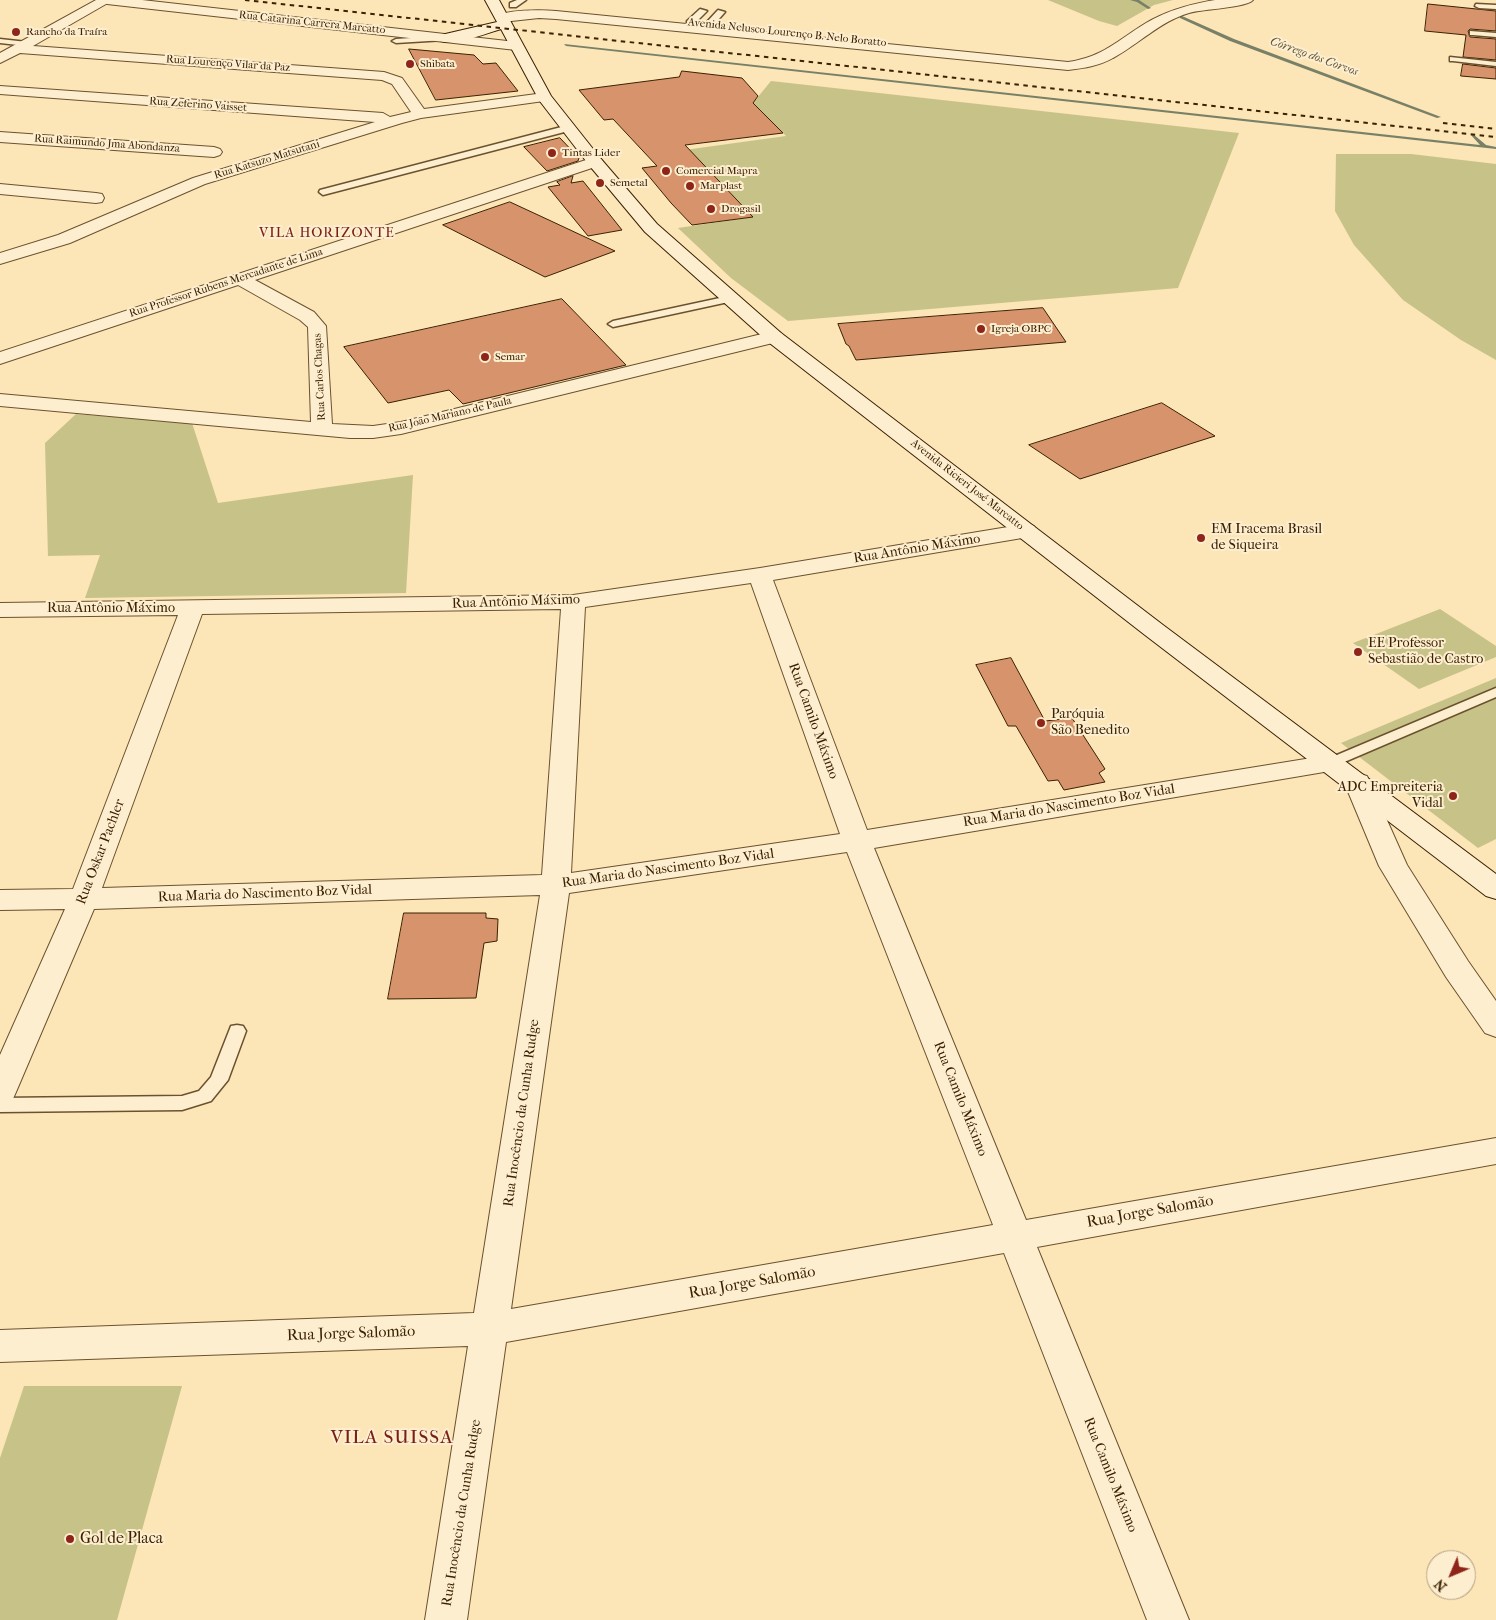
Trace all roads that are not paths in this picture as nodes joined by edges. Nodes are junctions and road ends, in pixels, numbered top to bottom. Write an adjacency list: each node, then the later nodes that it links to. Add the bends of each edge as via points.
1 (106, 0): 17 (street, Rua Catarina Carrera Marcatto); 20 (street)
2 (484, 0): 11 (street, Avenida Ricieri José Marcatto, via 490,11)
3 (493, 0): 6 (street, Avenida Nelusco Lourenço B. Nelo Boratto); 11 (street, Avenida Ricieri José Marcatto)
4 (1197, 0): 24 (street, via 1158,10)
5 (1246, 0): 24 (street, via 1184,10 1152,25 1108,57)
6 (518, 2): 12 (street, Avenida Nelusco Lourenço B. Nelo Boratto)
7 (1479, 6): 8 (lane)
8 (1496, 7)
9 (703, 11): 12 (lane)
10 (721, 12): 13 (lane)
11 (503, 21): 14 (street, Avenida Nelusco Lourenço B. Nelo Boratto, via 538,14); 17 (street, Avenida Nelusco Lourenço B. Nelo Boratto, via 469,34); 21 (street, Avenida Ricieri José Marcatto)
12 (690, 23): 13 (street, Avenida Nelusco Lourenço B. Nelo Boratto)
13 (708, 26): 14 (street, Avenida Nelusco Lourenço B. Nelo Boratto)
14 (745, 32): 24 (street, Avenida Nelusco Lourenço B. Nelo Boratto, via 1068,66)
15 (1473, 33): 16 (lane)
16 (1496, 35)
17 (446, 38): 19 (lane); 21 (street, Rua Catarina Carrera Marcatto)
18 (0, 41): 20 (lane)
19 (396, 41)
20 (22, 46): 22 (street); 28 (street, Rua Lourenço Vilar da Paz, via 384,76 397,80)
21 (516, 46): 27 (street, Avenida Ricieri José Marcatto)
22 (0, 59)
23 (1453, 60): 25 (lane)
24 (1082, 62)
25 (1496, 64)
26 (0, 90): 29 (street, Rua Zeferino Vaisset)
27 (544, 97): 28 (street, Rua Katsuzo Matsutani); 30 (street, Avenida Ricieri José Marcatto)
28 (420, 114): 29 (street, Rua Katsuzo Matsutani)
29 (397, 120): 37 (street, Rua Katsuzo Matsutani, via 199,181 64,239)
30 (569, 128): 33 (street, Avenida Ricieri José Marcatto); 35 (lane)
31 (0, 136): 32 (street, Rua Raimundo Jma Abondanza)
32 (214, 152)
33 (595, 162): 38 (street, Rua Professor Rubens Mercadante de Lima); 39 (street, Avenida Ricieri José Marcatto, via 650,228)
34 (0, 189): 36 (street)
35 (322, 192)
36 (96, 198)
37 (0, 259)
38 (240, 279): 42 (street, Rua Professor Rubens Mercadante de Lima); 44 (street, Rua Carlos Chagas, via 306,316 317,326)
39 (729, 299): 40 (lane); 41 (street, Avenida Ricieri José Marcatto)
40 (613, 324)
41 (774, 337): 44 (street, Rua João Mariano de Paula, via 401,428 373,432); 45 (street, Avenida Ricieri José Marcatto)
42 (0, 358)
43 (0, 400): 44 (street, Rua João Mariano de Paula)
44 (322, 428)
45 (1026, 531): 46 (street, Rua Antônio Máximo); 51 (street, Avenida Ricieri José Marcatto)
46 (760, 575): 47 (street, Rua Antônio Máximo); 53 (street, Rua Camilo Máximo)
47 (573, 602): 48 (street, Rua Antônio Máximo); 54 (street, Rua Inocêncio da Cunha Rudge)
48 (192, 609): 49 (street, Rua Antônio Máximo); 57 (street, Rua Oskar Pachler)
49 (0, 610)
50 (1496, 692): 51 (lane)
51 (1330, 763): 52 (street, Avenida Ricieri José Marcatto); 53 (street, Rua Maria do Nascimento Boz Vidal)
52 (1357, 782): 55 (street, Avenida Ricieri José Marcatto); 58 (street, via 1393,866)
53 (858, 841): 54 (street, Rua Maria do Nascimento Boz Vidal); 63 (street, Rua Camilo Máximo)
54 (556, 885): 57 (street, Rua Maria do Nascimento Boz Vidal); 64 (street, Rua Inocêncio da Cunha Rudge)
55 (1496, 889)
56 (0, 900): 57 (street, Rua Maria do Nascimento Boz Vidal)
57 (84, 900): 60 (street, Rua Oskar Pachler)
58 (1496, 1025)
59 (238, 1031): 61 (lane, via 219,1080 204,1096 182,1103)
60 (0, 1092)
61 (0, 1105)
62 (1496, 1151): 63 (street, Rua Jorge Salomão)
63 (1015, 1236): 64 (street, Rua Jorge Salomão); 67 (street, Rua Camilo Máximo)
64 (490, 1328): 65 (street, Rua Jorge Salomão); 66 (street, Rua Inocêncio da Cunha Rudge)
65 (0, 1346)
66 (446, 1620)
67 (1168, 1620)

